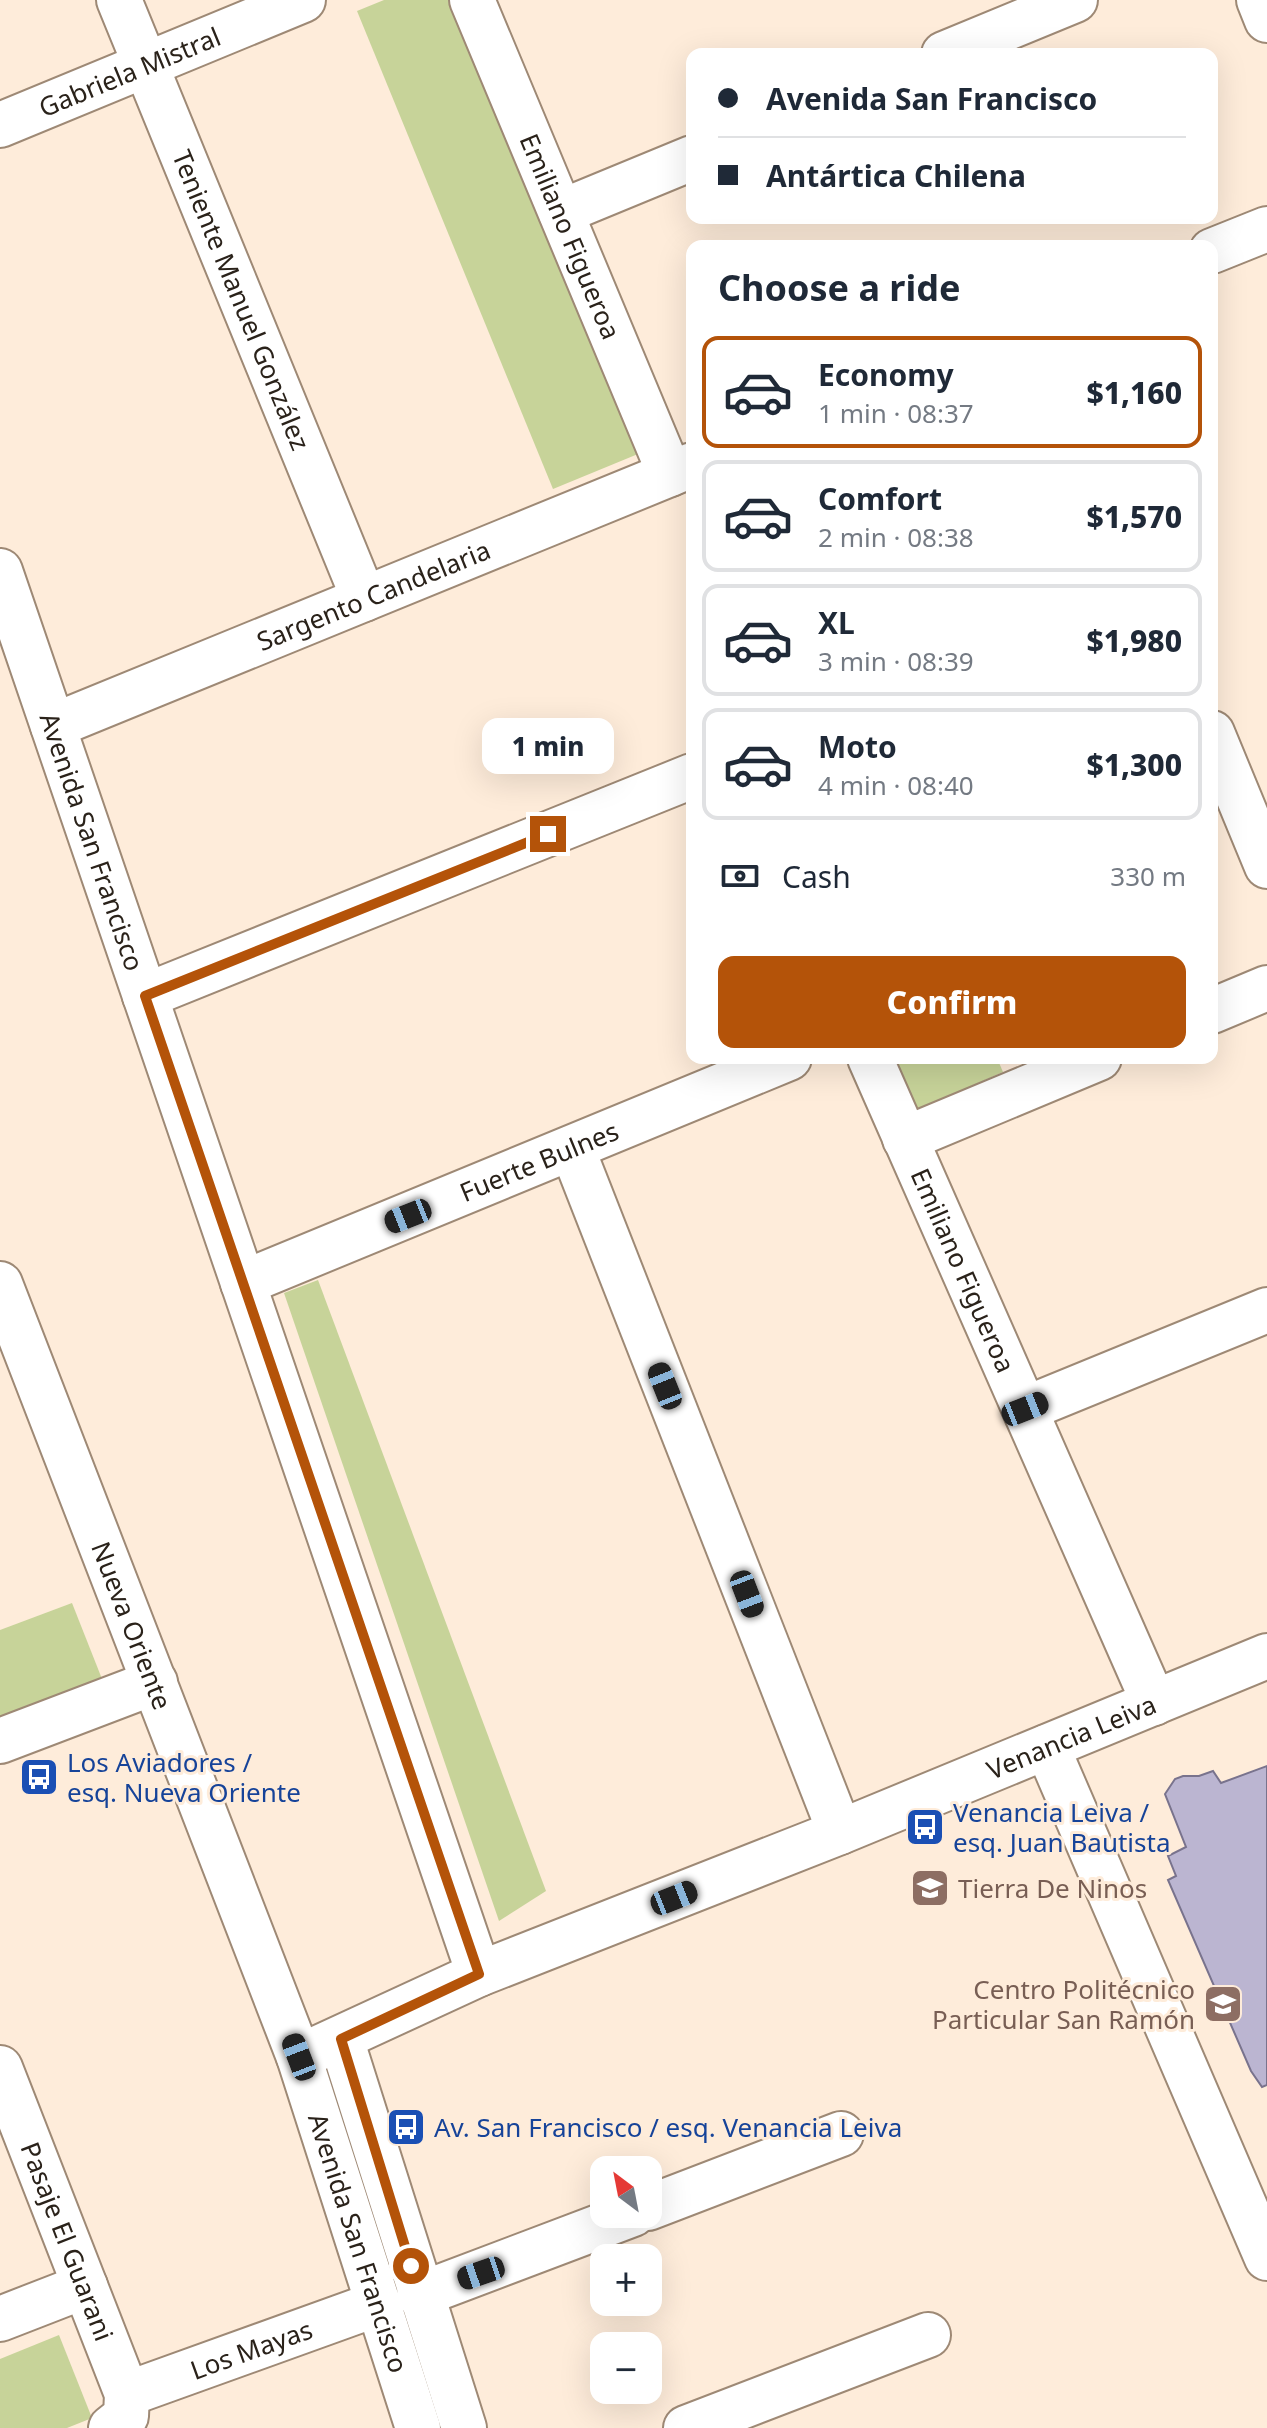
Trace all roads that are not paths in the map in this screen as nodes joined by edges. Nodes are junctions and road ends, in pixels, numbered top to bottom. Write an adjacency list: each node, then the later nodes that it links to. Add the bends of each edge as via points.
1 (119, 0): 8 (street, Teniente Manuel González)
2 (303, 0): 8 (street, Gabriela Mistral)
3 (472, 0): 11 (street, Emiliano Figueroa)
4 (1075, 0): 7 (street)
5 (1259, 0): 6 (street)
6 (1267, 20)
7 (959, 48)
8 (146, 65): 9 (street, Gabriela Mistral); 16 (street, Teniente Manuel González)
9 (0, 125)
10 (686, 160): 11 (street)
11 (561, 212): 14 (street, Emiliano Figueroa)
12 (1267, 229): 13 (street)
13 (1218, 249)
14 (681, 469): 16 (street, Sargento Candelaria)
15 (0, 571): 17 (street, Avenida San Francisco)
16 (364, 599): 17 (street, Sargento Candelaria)
17 (53, 726): 22 (street, Avenida San Francisco)
18 (1218, 748): 20 (street)
19 (686, 778): 22 (street)
20 (1267, 866)
21 (1267, 988): 23 (street)
22 (145, 996): 30 (street, Avenida San Francisco)
23 (1218, 1008)
24 (775, 1064): 29 (street, Fuerte Bulnes)
25 (873, 1064): 28 (street, Emiliano Figueroa)
26 (1068, 1064): 27 (street)
27 (1016, 1074): 28 (street)
28 (905, 1139): 34 (street, Emiliano Figueroa)
29 (572, 1148): 30 (street, Fuerte Bulnes); 40 (street)
30 (243, 1283): 41 (street, Avenida San Francisco)
31 (0, 1284): 33 (street, Nueva Oriente)
32 (1267, 1310): 34 (street)
33 (9, 1333): 36 (street, Nueva Oriente)
34 (1025, 1409): 37 (street, Emiliano Figueroa)
35 (1267, 1656): 37 (street, Venancia Leiva)
36 (155, 1682): 38 (street); 43 (street, Nueva Oriente)
37 (1154, 1703): 39 (street, Venancia Leiva)
38 (0, 1741)
39 (1047, 1747): 40 (street, Venancia Leiva); 48 (street)
40 (840, 1832): 41 (street, Venancia Leiva)
41 (479, 1974): 42 (street, Venancia Leiva)
42 (341, 2039): 43 (street, Venancia Leiva); 50 (street, Avenida San Francisco)
43 (299, 2057): 51 (street, Avenida San Francisco)
44 (0, 2068): 49 (street, Pasaje El Guarani)
45 (841, 2134): 46 (street)
46 (662, 2203)
47 (596, 2228): 50 (street)
48 (1267, 2258)
49 (85, 2286): 52 (street); 54 (street, Pasaje El Guarani)
50 (419, 2295): 56 (street, Avenida San Francisco)
51 (377, 2304): 54 (street, Los Mayas); 55 (street, Avenida San Francisco)
52 (0, 2319)
53 (928, 2335): 57 (street)
54 (121, 2412)
55 (418, 2428)
56 (464, 2428)
57 (686, 2428)

